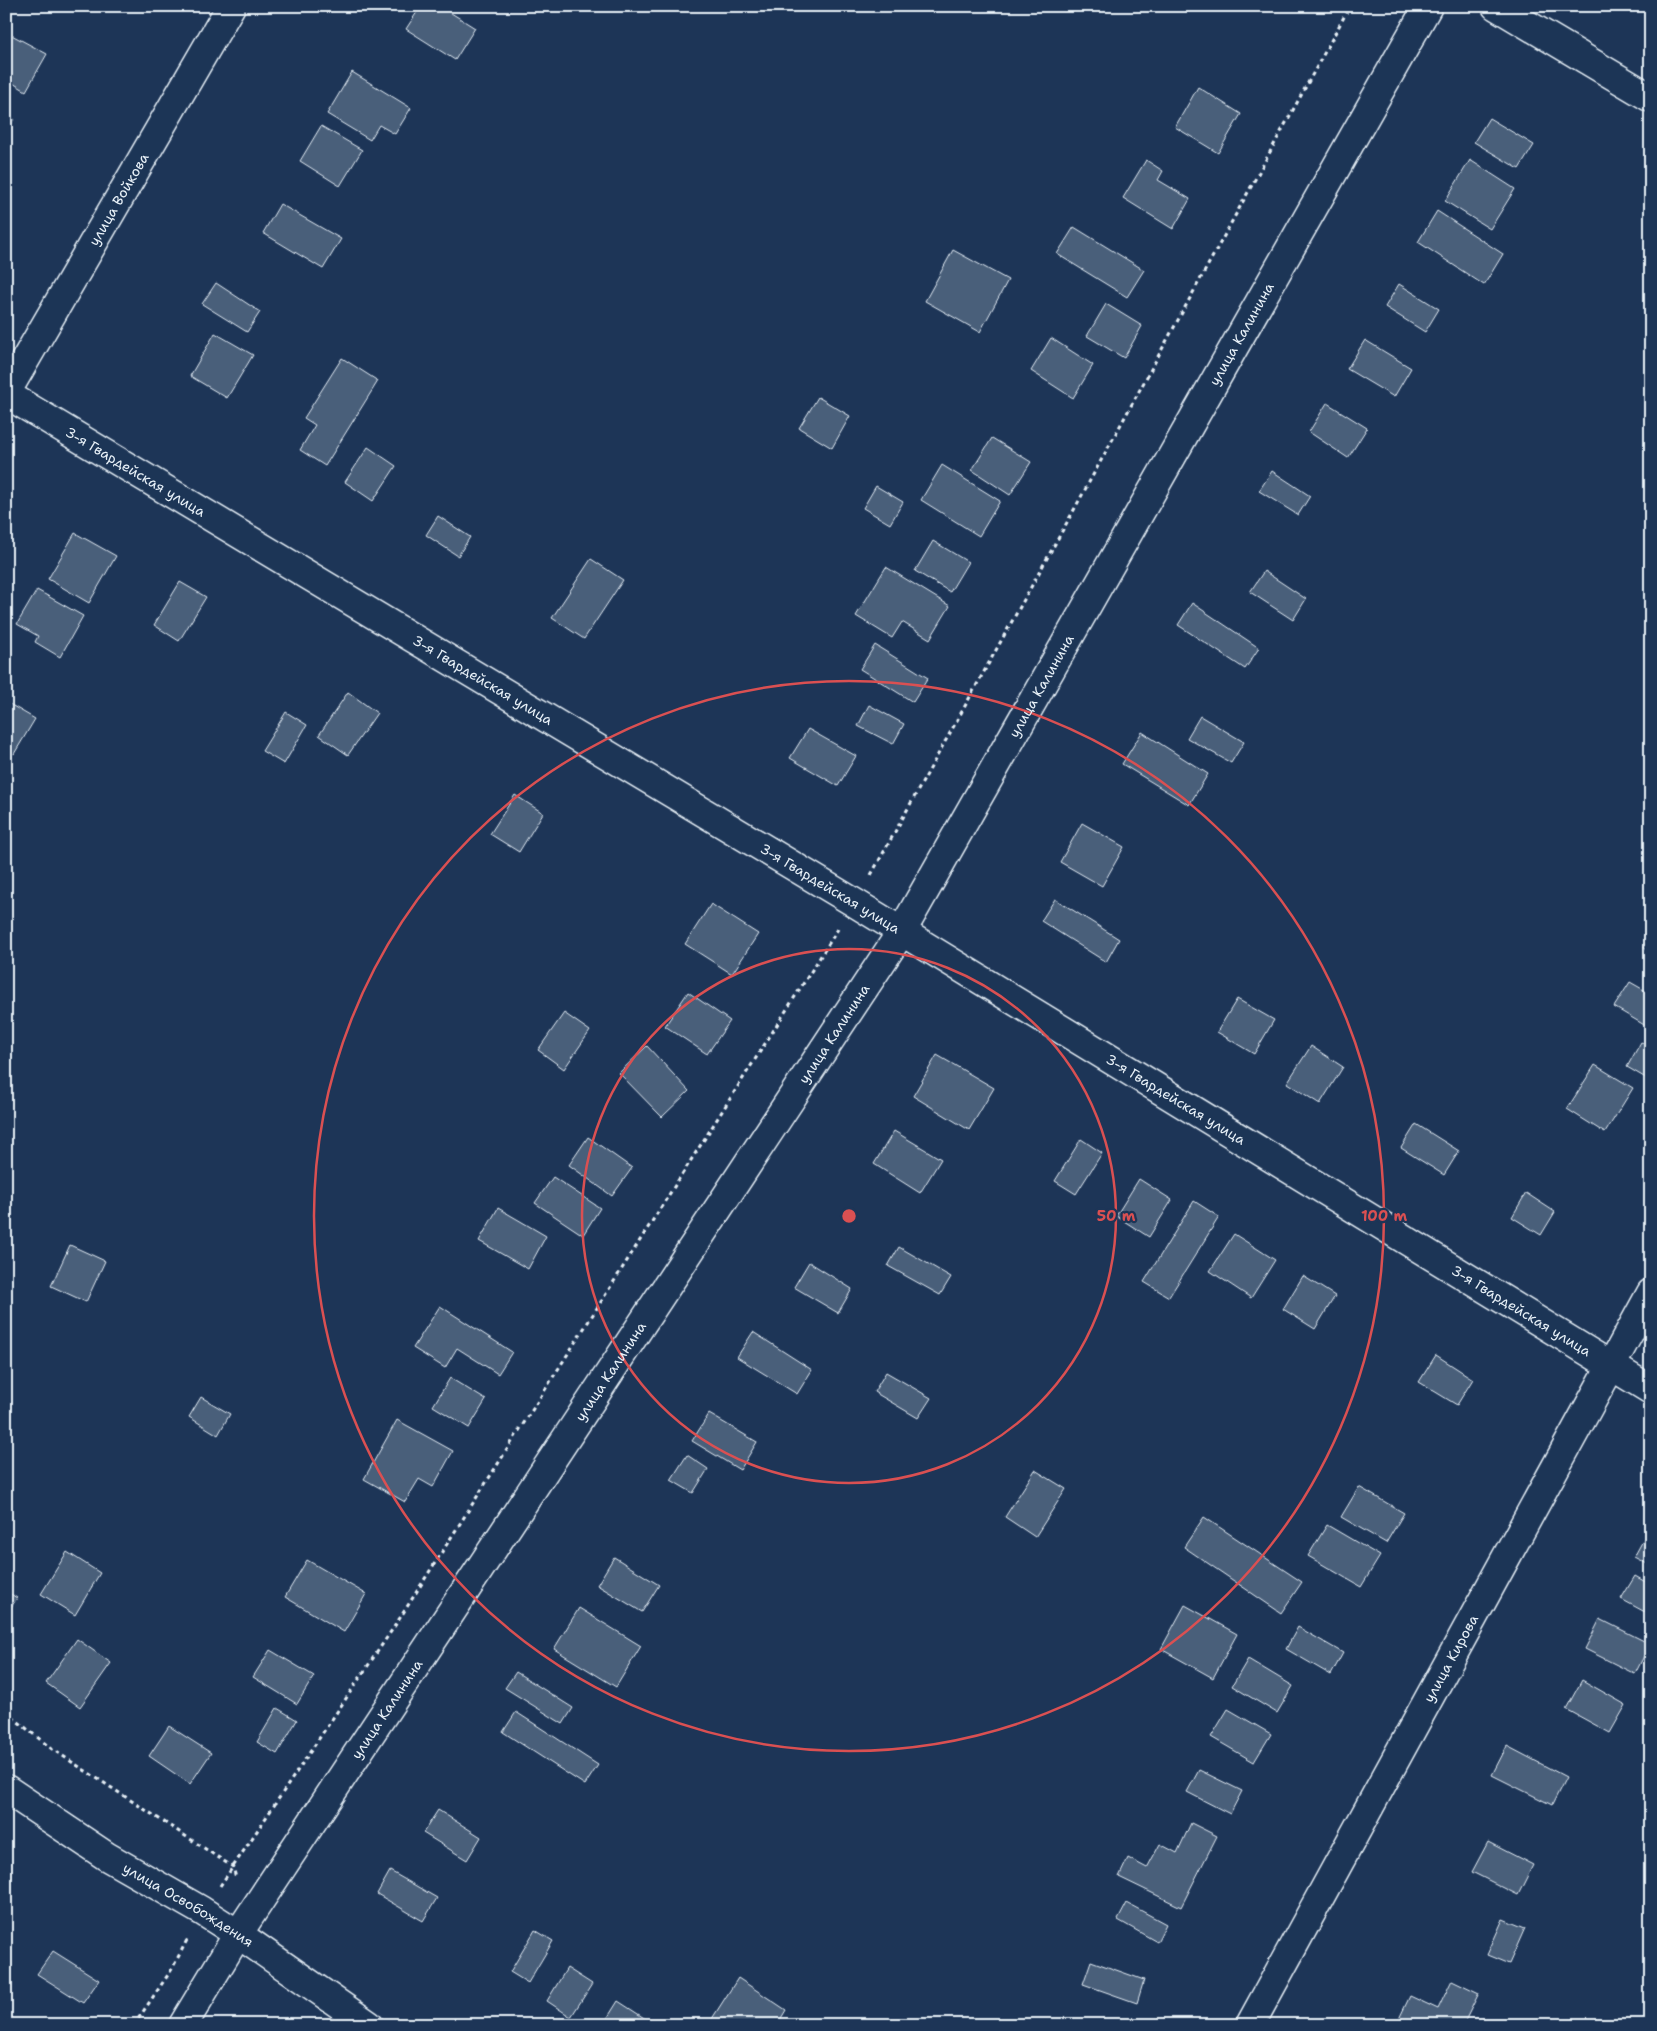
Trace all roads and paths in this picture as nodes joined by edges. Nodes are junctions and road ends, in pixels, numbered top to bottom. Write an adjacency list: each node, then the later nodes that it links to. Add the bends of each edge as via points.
1 (231, 6): 6 (street, улица Войкова)
2 (1350, 6): 7 (path)
3 (1428, 6): 8 (street, улица Калинина)
4 (1496, 6): 5 (street)
5 (1651, 98)
6 (6, 394): 7 (street, 3-я Гвардейская улица)
7 (855, 902): 8 (street, 3-я Гвардейская улица); 14 (path, via 398,1621)
8 (902, 931): 10 (street, 3-я Гвардейская улица); 17 (street, улица Калинина)
9 (1651, 1293): 10 (street, улица Кирова)
10 (1612, 1367): 11 (street, 3-я Гвардейская улица); 21 (street, улица Кирова)
11 (1651, 1390)
12 (6, 1712): 14 (path, via 52,1749)
13 (6, 1789): 16 (street, улица Освобождения, via 106,1856)
14 (233, 1866): 15 (path); 16 (path)
15 (237, 1882)
16 (202, 1911): 17 (street, улица Освобождения); 18 (path, via 172,1969)
17 (238, 1934): 19 (street, улица Калинина); 20 (street, улица Освобождения)
18 (134, 2025)
19 (182, 2025)
20 (369, 2025)
21 (1250, 2025)

